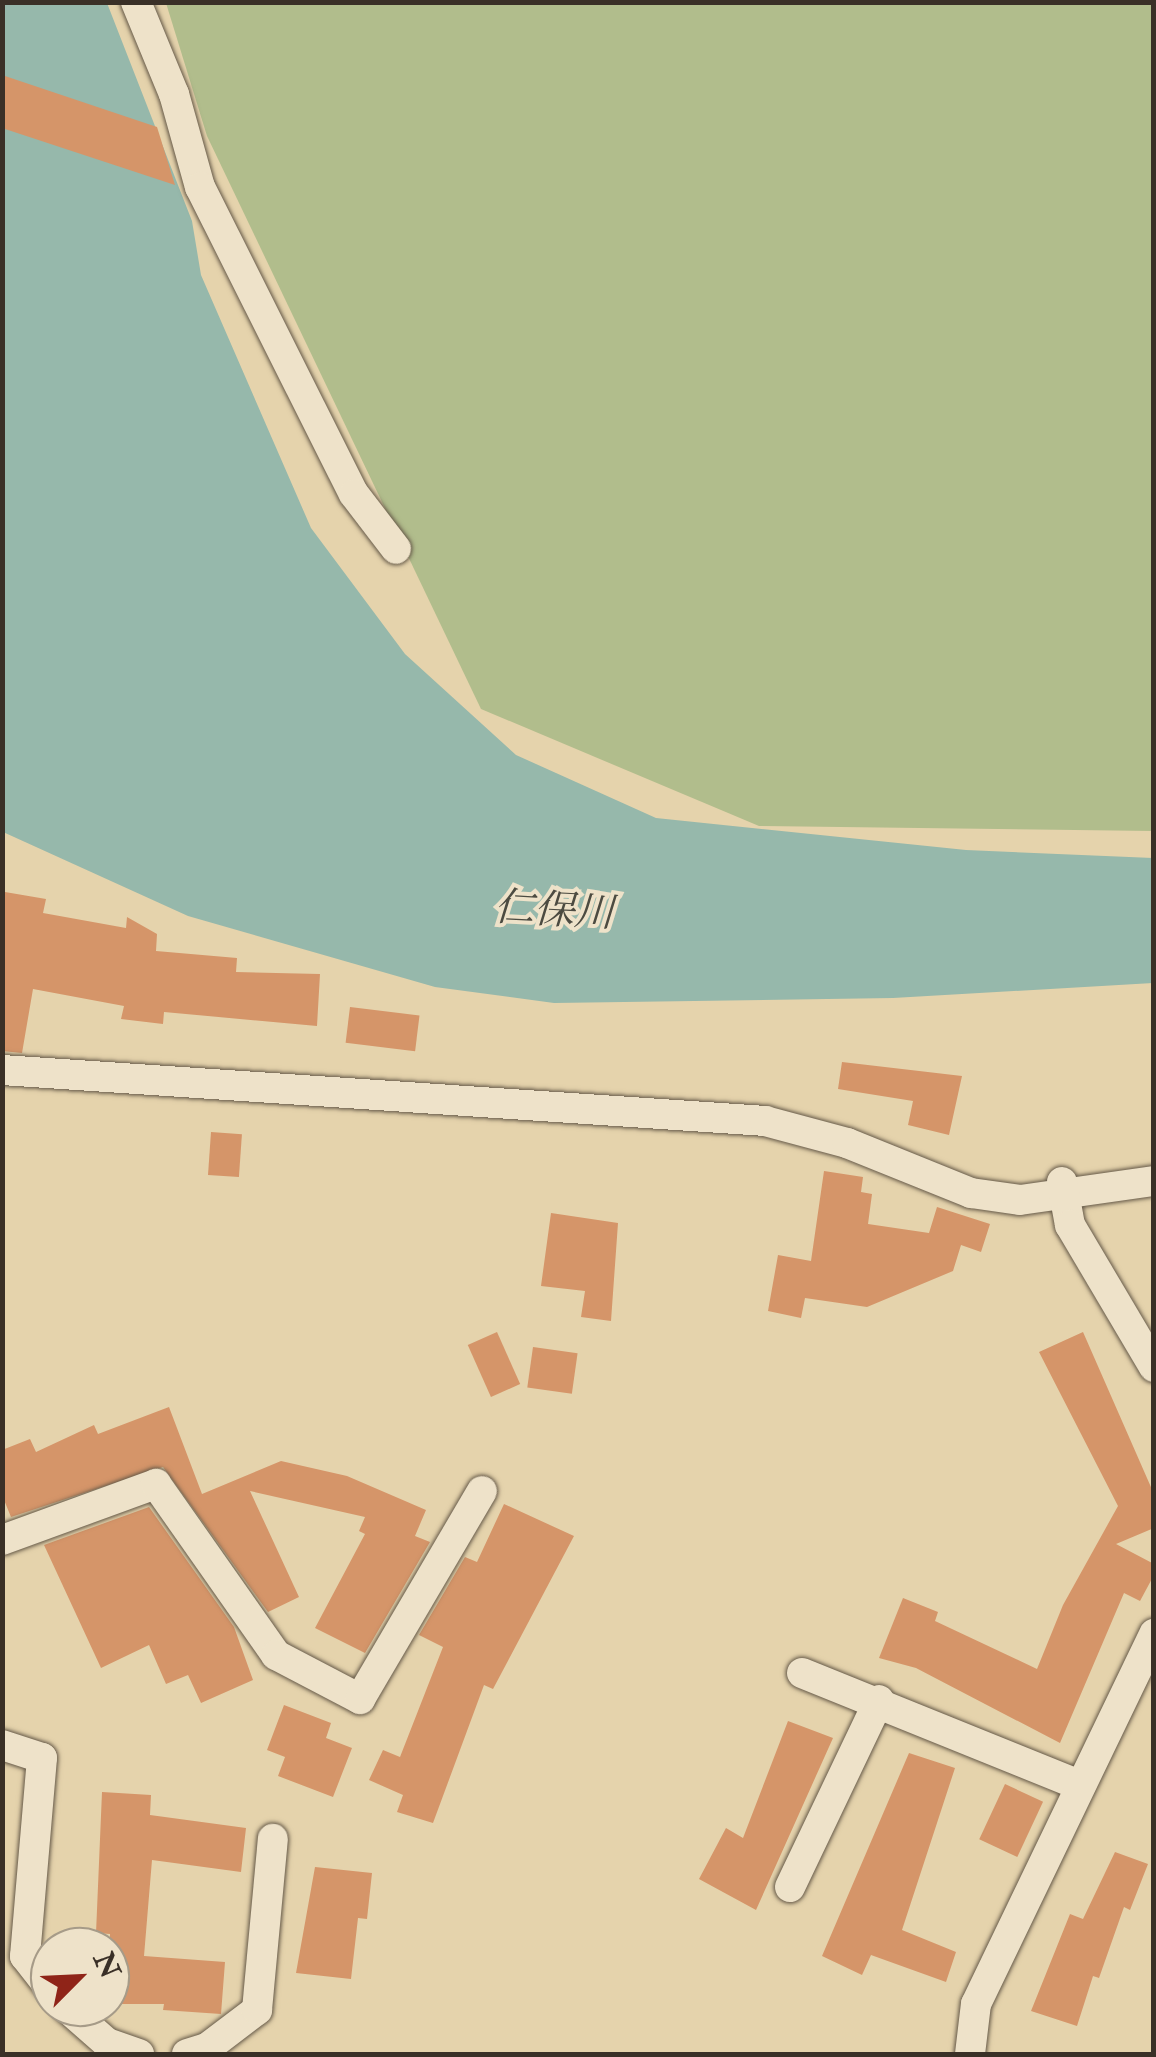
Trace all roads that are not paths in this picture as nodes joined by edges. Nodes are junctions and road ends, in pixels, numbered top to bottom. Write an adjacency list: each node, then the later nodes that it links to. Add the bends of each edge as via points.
1 (136, 2): 2 (street, via 174,94 200,187 354,494)
2 (396, 549)
3 (2, 1070): 5 (street, via 734,1117 847,1143 971,1193)
4 (1154, 1181): 5 (street)
5 (1062, 1188): 6 (street, via 1070,1225)
6 (1154, 1367)
7 (482, 1491): 8 (street, via 360,1699 276,1655 156,1484)
8 (2, 1540)
9 (1154, 1634): 13 (street)
10 (802, 1674): 11 (street)
11 (879, 1700): 13 (street); 15 (street)
12 (2, 1746): 16 (street, via 42,1758 25,1956)
13 (1079, 1785): 20 (street, via 976,2004)
14 (273, 1839): 19 (street, via 256,2010 207,2048)
15 (790, 1886)
16 (30, 1962)
17 (89, 2027): 18 (street, via 107,2043)
18 (139, 2054)
19 (187, 2054)
20 (970, 2054)

